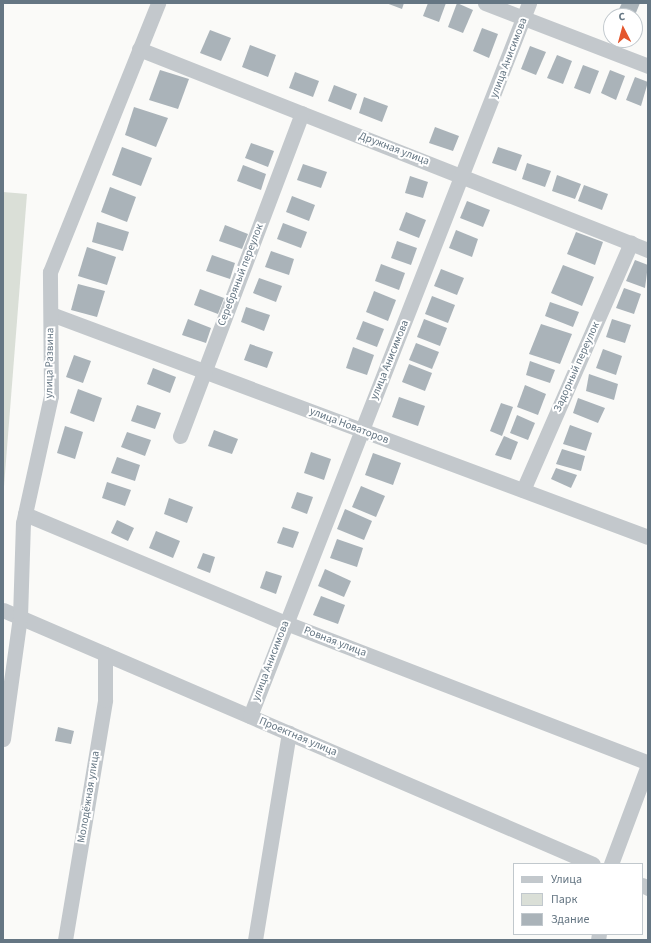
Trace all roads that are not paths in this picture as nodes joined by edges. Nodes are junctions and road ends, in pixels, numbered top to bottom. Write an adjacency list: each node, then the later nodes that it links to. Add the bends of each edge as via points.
1 (158, 3): 5 (street, улица Развина)
2 (485, 3): 4 (street)
3 (530, 3): 4 (street, улица Анисимова)
4 (523, 19): 6 (street); 8 (street, улица Анисимова)
5 (139, 49): 7 (street, Дружная улица); 11 (street, улица Развина, via 50,272)
6 (648, 66)
7 (302, 113): 8 (street, Дружная улица); 12 (street, Серебряный переулок)
8 (464, 176): 9 (street, Дружная улица); 13 (street, улица Анисимова)
9 (631, 243): 10 (street, Дружная улица); 15 (street, Задорный переулок)
10 (648, 250)
11 (51, 314): 12 (street, улица Новаторов); 16 (street, улица Развина, via 52,396)
12 (206, 369): 13 (street, улица Новаторов); 14 (street, Серебряный переулок)
13 (361, 432): 15 (street, улица Новаторов); 20 (street, улица Анисимова)
14 (180, 436)
15 (523, 490): 17 (street, улица Новаторов)
16 (25, 514): 19 (street, улица Развина); 20 (street, Ровная улица)
17 (648, 537)
18 (3, 610): 19 (street, Проектная улица)
19 (20, 617): 21 (street, Проектная улица); 24 (street, улица Развина)
20 (286, 623): 22 (street, улица Анисимова); 25 (street, Ровная улица)
21 (105, 654): 22 (street, Проектная улица); 28 (street, Молодёжная улица, via 105,700)
22 (250, 716): 23 (street, Проектная улица)
23 (289, 733): 26 (street, Проектная улица); 29 (street)
24 (3, 739)
25 (648, 764): 27 (street)
26 (591, 863)
27 (611, 863)
28 (65, 940)
29 (255, 940)

